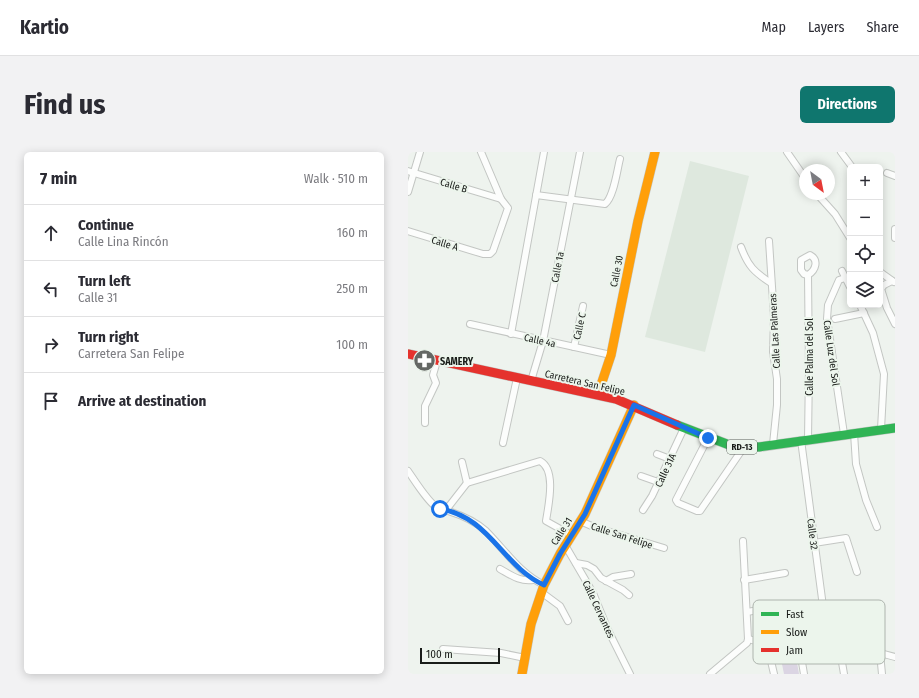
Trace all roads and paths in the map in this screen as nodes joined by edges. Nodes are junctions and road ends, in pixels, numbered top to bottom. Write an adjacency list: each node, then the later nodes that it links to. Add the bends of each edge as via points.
1 (420, 152): 11 (street)
2 (481, 152): 16 (street)
3 (544, 152): 15 (street)
4 (580, 152): 17 (street, Calle 1a)
5 (655, 152): 40 (street, Calle 30)
6 (787, 152): 10 (street)
7 (841, 152): 9 (street)
8 (620, 159): 17 (street, via 608,201 600,204)
9 (850, 164)
10 (799, 169)
11 (411, 172): 14 (street); 16 (street, Calle B)
12 (887, 172): 13 (street)
13 (895, 176)
14 (408, 192)
15 (536, 195): 17 (street); 36 (street)
16 (501, 199): 20 (street, Calle A, via 508,208 490,254)
17 (570, 199): 37 (street, Calle 1a)
18 (822, 200): 21 (street)
19 (895, 229): 22 (street)
20 (408, 231)
21 (847, 233)
22 (895, 238)
23 (769, 242): 29 (street, Calle Las Palmeras)
24 (741, 247): 29 (street, via 749,266)
25 (883, 274): 28 (street)
26 (808, 275): 53 (street, Calle Palma del Sol, via 809,368)
27 (847, 281): 51 (street, Calle Luz del Sol, via 844,275 838,280 828,305 827,319)
28 (894, 282): 35 (street, via 884,285 881,289)
29 (771, 283): 55 (street, Calle Las Palmeras, via 774,317 773,352 777,379)
30 (583, 306): 38 (street, Calle C)
31 (862, 308): 32 (street)
32 (864, 313): 33 (street); 49 (street, via 873,333 884,374)
33 (835, 319)
34 (470, 324): 36 (street, Calle 4a)
35 (895, 324)
36 (511, 334): 37 (street, Calle 4a)
37 (543, 341): 38 (street, Calle 4a); 43 (street, Calle 1a)
38 (574, 347): 40 (street, Calle 4a)
39 (408, 354): 41 (street, Carretera San Felipe / RD-13)
40 (611, 355): 44 (street, Calle 30)
41 (437, 361): 42 (street, Carretera San Felipe / RD-13); 46 (street, via 433,374 436,383 425,406)
42 (517, 378): 43 (street, Carretera San Felipe / RD-13); 54 (street)
43 (531, 381): 44 (street, Carretera San Felipe / RD-13)
44 (598, 394): 45 (street, Carretera San Felipe / RD-13)
45 (634, 405): 47 (street, Carretera San Felipe / RD-13); 66 (street, Calle 31)
46 (425, 423)
47 (684, 428): 52 (street, Carretera San Felipe / RD-13); 58 (street, Calle 31A)
48 (895, 428): 49 (street, Carretera San Felipe / RD-13)
49 (881, 429): 50 (street, Carretera San Felipe / RD-13)
50 (854, 433): 51 (street, Carretera San Felipe / RD-13); 67 (street, via 856,464)
51 (844, 434): 53 (street, Carretera San Felipe / RD-13)
52 (708, 438): 56 (street, Carretera San Felipe / RD-13); 56 (street, via 676,500 696,511 700,511)
53 (804, 439): 55 (street, Carretera San Felipe / RD-13); 70 (street, Calle 32)
54 (503, 443)
55 (773, 444): 56 (street, Carretera San Felipe / RD-13)
56 (744, 447)
57 (657, 454): 58 (street)
58 (670, 459): 62 (street, Calle 31A)
59 (462, 462): 63 (street)
60 (408, 471): 64 (street, via 433,504)
61 (641, 476): 62 (street)
62 (658, 482): 65 (street, Calle 31A)
63 (467, 483): 64 (street); 68 (street, via 542,462 548,474 550,489 546,521)
64 (446, 510): 78 (street, via 486,531)
65 (643, 510)
66 (580, 521): 68 (street, Calle 31); 72 (street, Calle San Felipe)
67 (877, 527)
68 (571, 536): 71 (street, Calle 31)
69 (743, 541): 79 (street)
70 (814, 543): 75 (street, via 846,538); 83 (street, Calle 32)
71 (565, 545): 73 (street, Calle Cervantes); 81 (street, Calle 31)
72 (664, 548)
73 (576, 563): 80 (street, via 594,569); 98 (street, Calle Cervantes, via 594,593 608,630)
74 (500, 569): 78 (street, via 526,581)
75 (856, 572)
76 (786, 573): 79 (street)
77 (631, 574): 80 (street)
78 (533, 580): 81 (street)
79 (744, 580): 85 (street)
80 (606, 581): 82 (street)
81 (543, 588): 86 (street, via 560,606); 91 (street, Calle 31, via 531,624)
82 (629, 595)
83 (822, 600)
84 (753, 611): 85 (street)
85 (747, 612): 87 (street)
86 (568, 620)
87 (748, 639): 88 (street); 99 (street)
88 (753, 640)
89 (443, 649): 91 (street, via 501,653)
90 (885, 655): 92 (street)
91 (525, 658): 97 (street, Calle 31)
92 (895, 658)
93 (772, 664): 100 (street)
94 (802, 664): 101 (street)
95 (842, 664): 102 (street)
96 (881, 664): 103 (street)
97 (522, 674)
98 (630, 674)
99 (710, 674)
100 (774, 674)
101 (804, 674)
102 (844, 674)
103 (882, 674)

